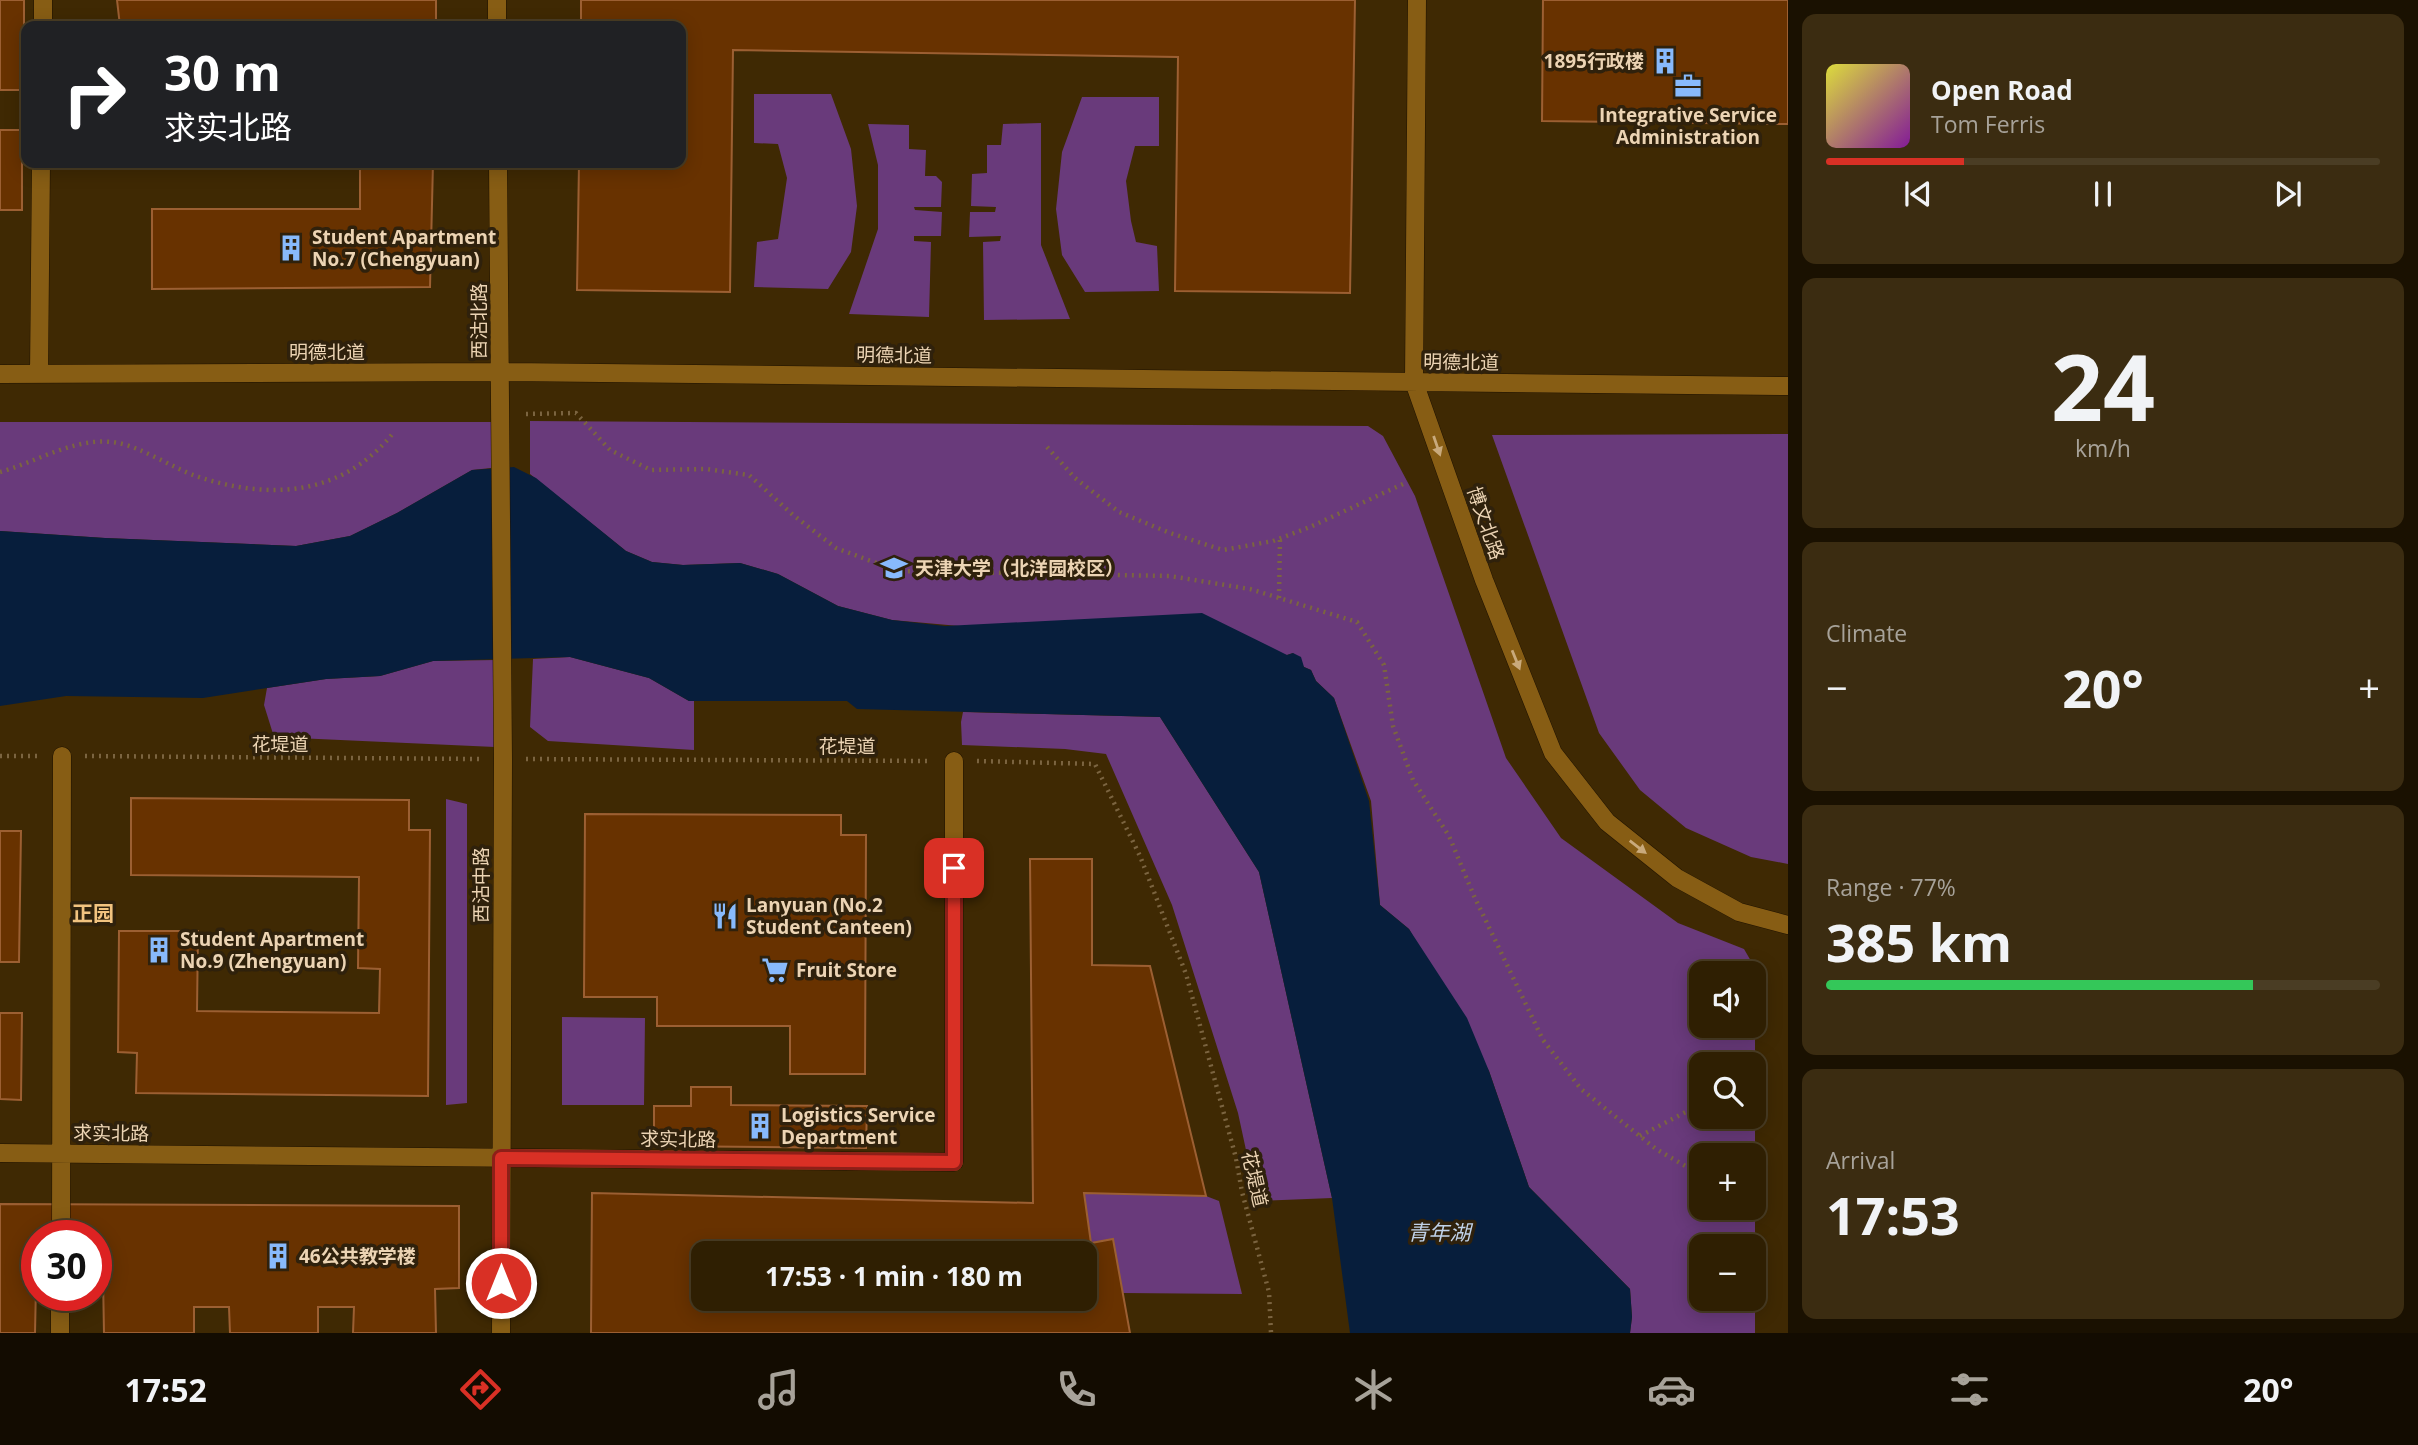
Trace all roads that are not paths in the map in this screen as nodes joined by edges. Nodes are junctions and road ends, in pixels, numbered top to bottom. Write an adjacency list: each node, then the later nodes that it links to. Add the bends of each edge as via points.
1 (43, 0): 4 (street)
2 (497, 0): 5 (street)
3 (1418, 0): 11 (street, 博文北路)
4 (43, 21)
5 (497, 21)
6 (41, 168): 10 (street)
7 (498, 168): 8 (street, 西沽北路)
8 (500, 372): 10 (street, 明德北道); 11 (street, 明德北道); 13 (street, 西沽北路)
9 (0, 374): 10 (street, 明德北道)
10 (39, 374)
11 (1414, 382): 12 (street, 明德北道); 16 (street, 博文北路, one-way to 16, via 1484,580 1553,753 1606,822 1677,878 1739,912)
12 (1788, 386)
13 (501, 438): 19 (street, 西沽中路)
14 (62, 756): 18 (street)
15 (954, 761): 19 (street, 求实北路, via 954,1162)
16 (1788, 925)
17 (0, 1153): 18 (street, 求实北路)
18 (61, 1154): 19 (street, 求实北路); 20 (street)
19 (501, 1158): 23 (street, 西沽中路)
20 (61, 1220)
21 (60, 1311): 22 (street)
22 (61, 1333)
23 (501, 1333)

